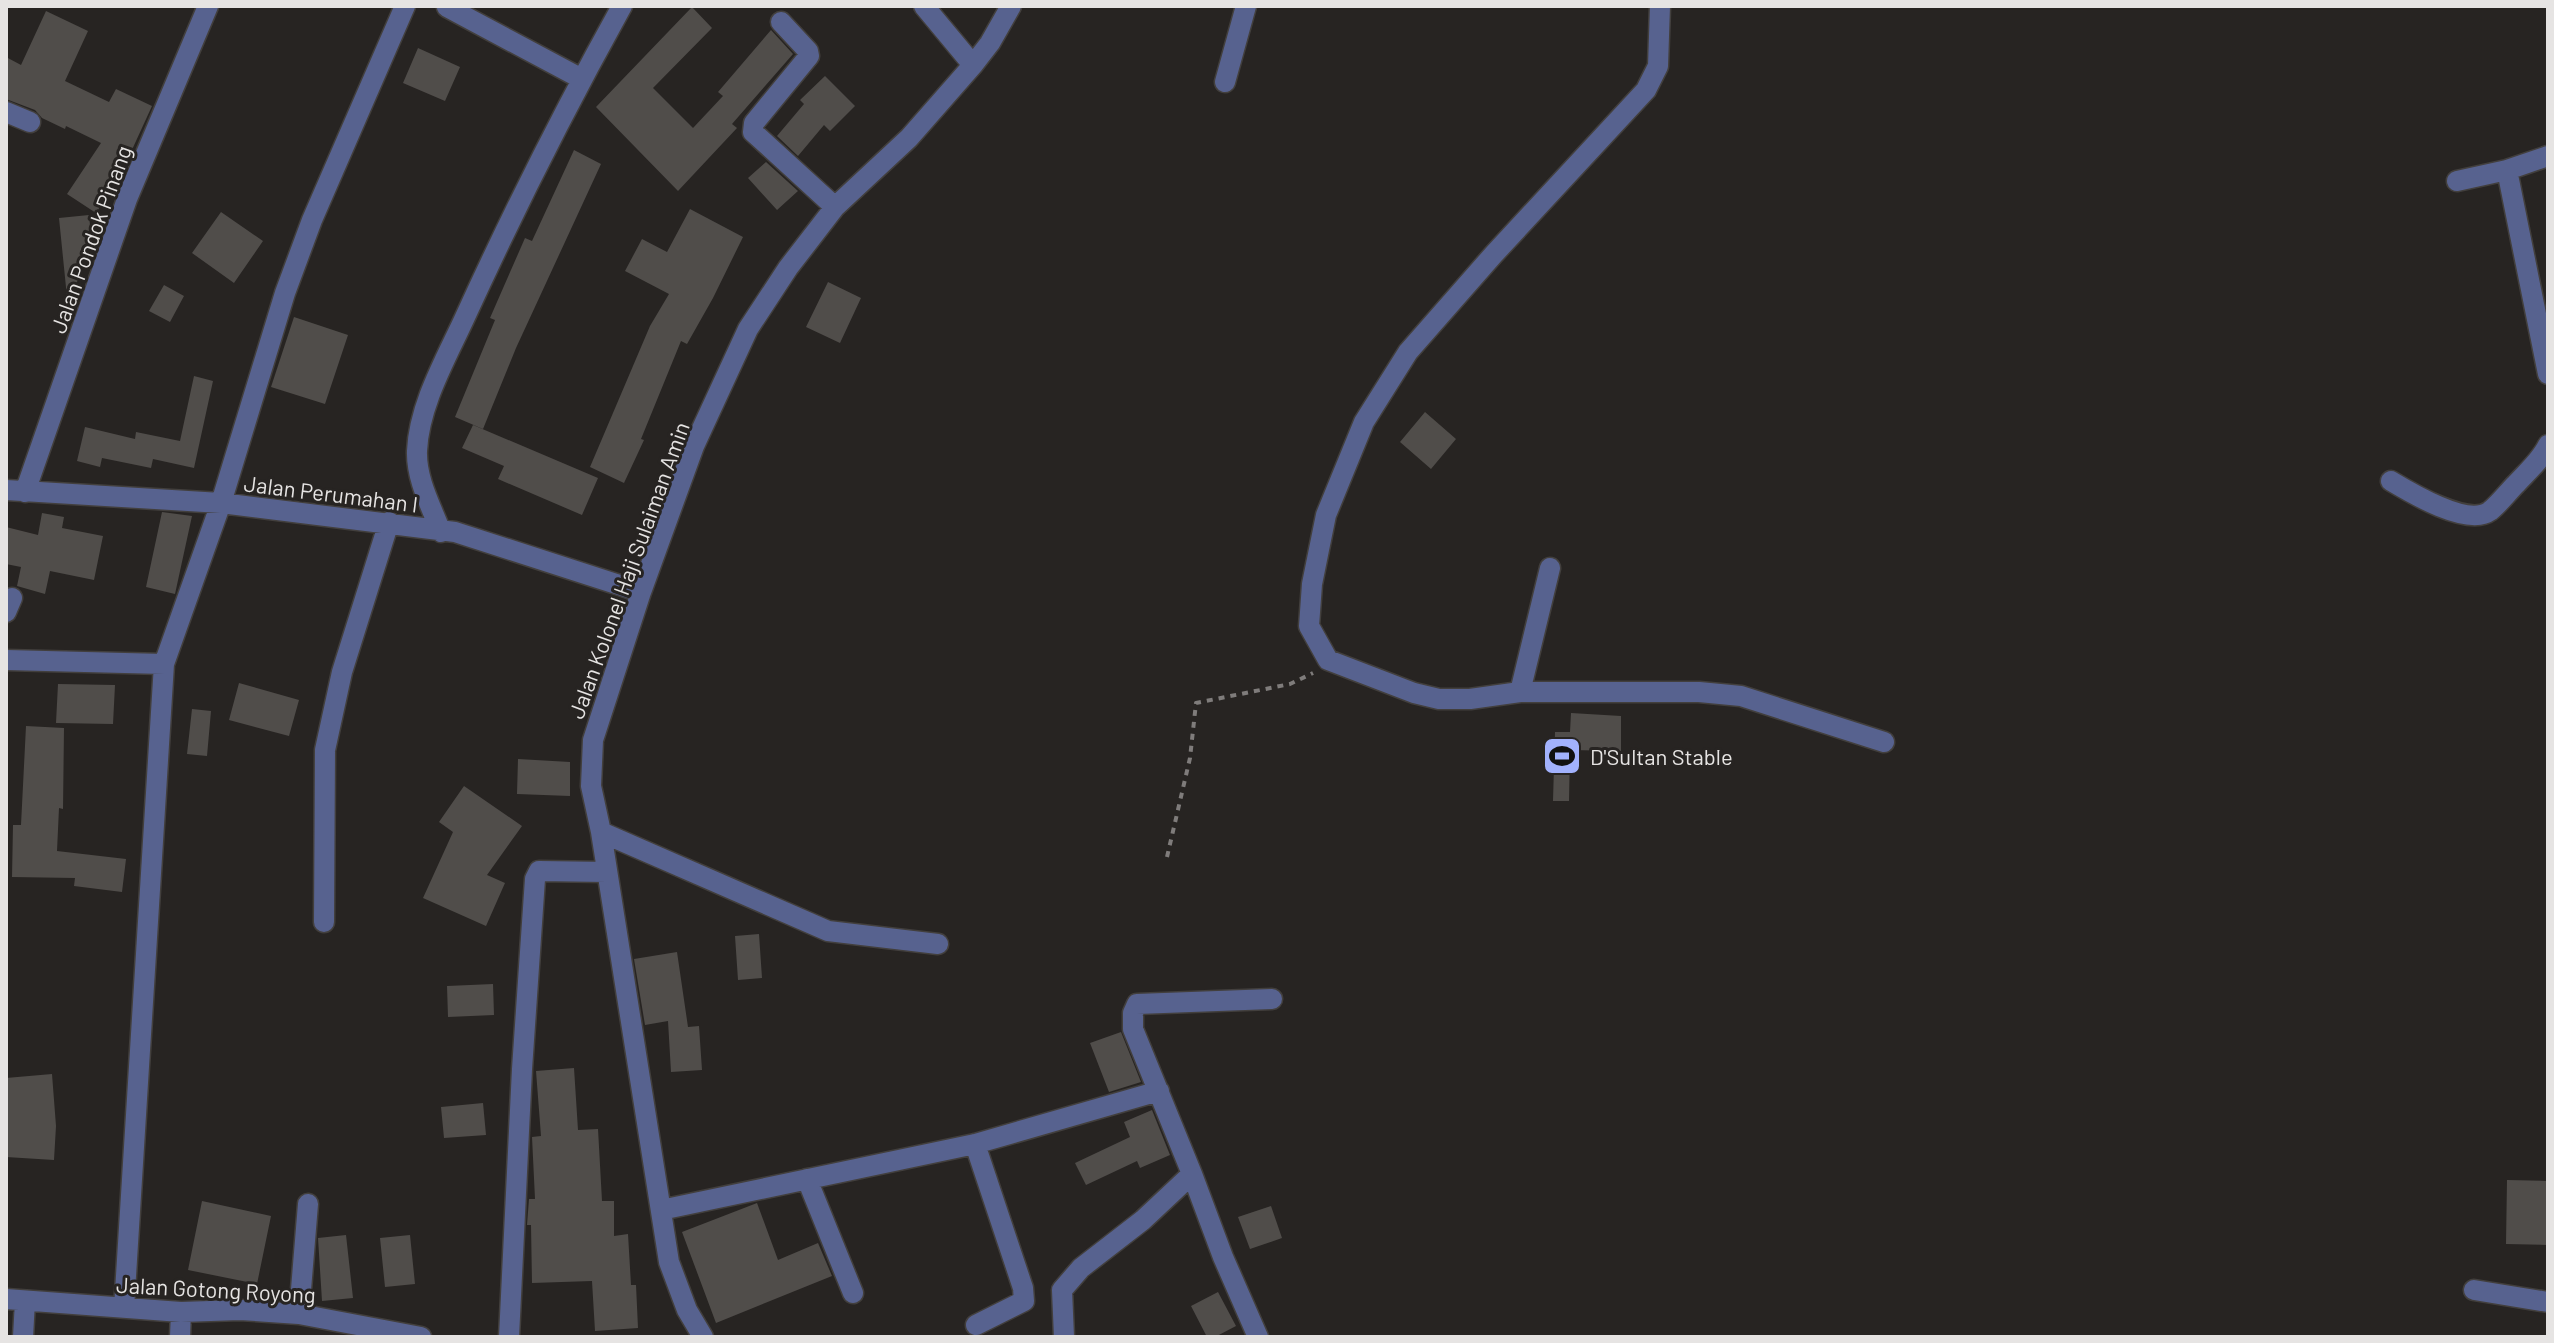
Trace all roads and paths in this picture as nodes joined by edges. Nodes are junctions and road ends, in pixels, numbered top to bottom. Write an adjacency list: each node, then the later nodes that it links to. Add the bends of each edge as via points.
1 (208, 6): 22 (street, Jalan Pondok Pinang, via 127,199)
2 (405, 6): 23 (street, via 301,249)
3 (622, 6): 11 (street)
4 (924, 6): 10 (street)
5 (1011, 6): 10 (street, Jalan Kolonel Haji Sulaiman Amin)
6 (1246, 6): 12 (street)
7 (1660, 6): 29 (street, via 1658,66 1646,90 1408,352 1364,422 1326,515 1312,584 1309,626)
8 (447, 7): 11 (street)
9 (781, 22): 18 (street, via 809,56 754,123 753,132)
10 (973, 65): 18 (street, Jalan Kolonel Haji Sulaiman Amin, via 909,138)
11 (582, 79): 25 (street, via 502,235 433,387 420,428 418,472)
12 (1225, 82)
13 (6, 112): 14 (street)
14 (30, 122)
15 (2548, 156): 16 (street)
16 (2507, 170): 17 (street); 19 (street)
17 (2457, 181)
18 (835, 207): 27 (street, Jalan Kolonel Haji Sulaiman Amin, via 748,329 694,446)
19 (2548, 374)
20 (2548, 445): 21 (street, via 2488,513 2450,510)
21 (2391, 481)
22 (16, 491): 23 (street, Jalan Perumahan I)
23 (221, 503): 24 (street, Jalan Perumahan I); 30 (street)
24 (389, 522): 25 (street, Jalan Perumahan I); 36 (street, via 342,672 325,750)
25 (441, 532): 27 (street, Jalan Perumahan I, via 455,532)
26 (1550, 568): 31 (street)
27 (641, 592): 33 (street, Jalan Kolonel Haji Sulaiman Amin, via 592,745 591,786)
28 (6, 660): 30 (street)
29 (1328, 660): 31 (street, via 1439,699); 34 (path, via 1290,684 1196,703 1190,758)
30 (164, 664): 49 (street)
31 (1520, 692): 32 (street, via 1741,696)
32 (1884, 742)
33 (601, 832): 35 (street, Jalan Kolonel Haji Sulaiman Amin); 37 (street, via 828,931)
34 (1167, 857)
35 (607, 872): 44 (street, Jalan Kolonel Haji Sulaiman Amin); 56 (street, via 539,871 535,879)
36 (324, 922)
37 (938, 944)
38 (1272, 999): 39 (street, via 1137,1004 1133,1029)
39 (1159, 1091): 40 (street); 41 (street)
40 (975, 1144): 42 (street); 52 (street, via 1024,1301)
41 (1192, 1174): 58 (street, via 1062,1290); 59 (street)
42 (807, 1179): 44 (street); 46 (street)
43 (308, 1204): 51 (street)
44 (661, 1210): 57 (street, Jalan Kolonel Haji Sulaiman Amin, via 669,1262)
45 (2474, 1290): 48 (street)
46 (853, 1293)
47 (15, 1300): 49 (street, Jalan Gotong Royong); 53 (street)
48 (2548, 1302)
49 (124, 1308): 50 (street, Jalan Gotong Royong)
50 (181, 1312): 51 (street, Jalan Gotong Royong); 54 (street)
51 (299, 1314): 55 (street, Jalan Gotong Royong)
52 (976, 1325)
53 (23, 1337)
54 (180, 1337)
55 (421, 1337)
56 (509, 1337)
57 (703, 1337)
58 (1064, 1337)
59 (1258, 1337)

